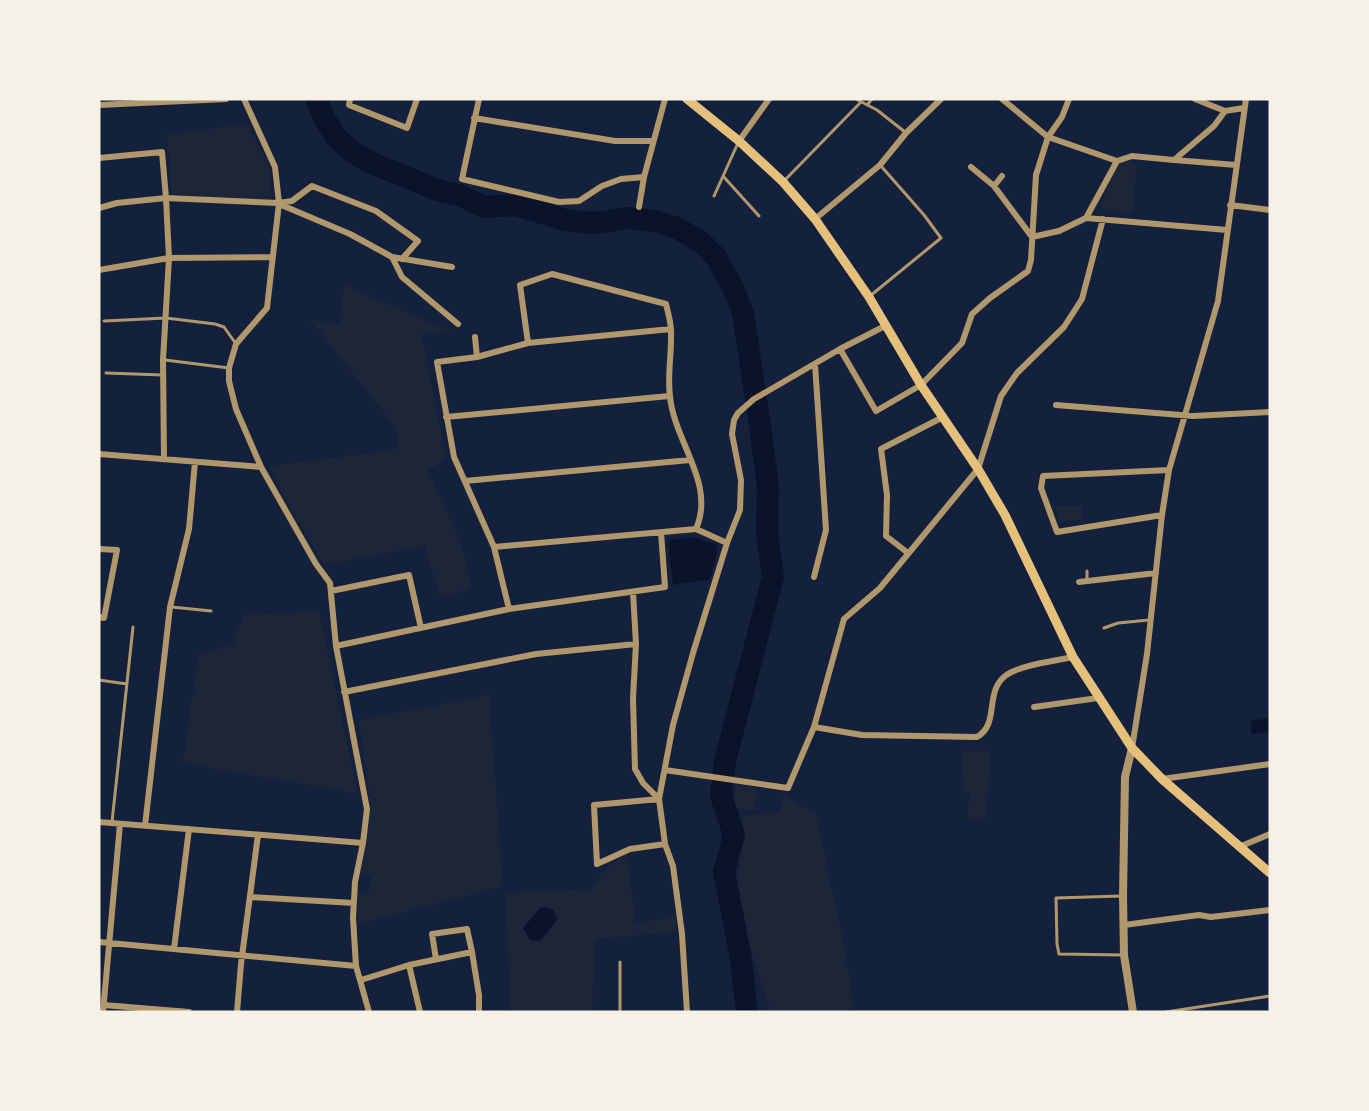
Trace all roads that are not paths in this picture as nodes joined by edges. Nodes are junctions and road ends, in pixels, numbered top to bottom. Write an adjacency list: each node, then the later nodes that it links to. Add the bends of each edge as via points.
1 (226, 99): 17 (street)
2 (244, 99): 39 (street, via 275,167)
3 (350, 99): 4 (street, via 349,105 407,128)
4 (417, 99)
5 (479, 99): 21 (street)
6 (665, 99): 24 (street)
7 (687, 99): 25 (main road)
8 (769, 99): 25 (street)
9 (856, 99): 16 (lane)
10 (872, 99): 18 (lane)
11 (1002, 99): 23 (street)
12 (1069, 99): 23 (street)
13 (1195, 99): 20 (street)
14 (1246, 99): 19 (street)
15 (937, 100): 22 (street)
16 (861, 102): 18 (lane); 35 (lane)
17 (99, 105)
18 (867, 105): 22 (lane)
19 (1244, 108): 20 (street); 30 (street)
20 (1225, 111): 27 (street, via 1214,126)
21 (474, 118): 24 (street, via 615,141); 34 (street, via 462,179 559,202 579,201 602,186)
22 (906, 133): 29 (street)
23 (1048, 137): 28 (street); 49 (street, via 1036,175)
24 (652, 141): 34 (street)
25 (739, 141): 32 (lane); 35 (main road)
26 (99, 158): 38 (street, via 162,152)
27 (1174, 160): 28 (street, via 1132,156); 30 (street)
28 (1117, 161): 45 (street)
29 (880, 165): 46 (street); 56 (lane, via 941,238)
30 (1236, 165): 40 (street)
31 (971, 167): 36 (street)
32 (723, 176): 37 (lane); 44 (lane)
33 (1002, 176): 36 (street)
34 (644, 177): 41 (street)
35 (783, 182): 46 (main road)
36 (994, 186): 49 (street)
37 (714, 196)
38 (166, 198): 39 (street); 42 (street); 52 (street)
39 (279, 203): 50 (street); 51 (street); 53 (street, via 292,201 312,186 376,211 418,241)
40 (1230, 205): 43 (street); 48 (street)
41 (639, 207)
42 (99, 208)
43 (1270, 210)
44 (759, 216)
45 (1086, 218): 47 (street); 49 (street, via 1059,231)
46 (814, 219): 56 (main road)
47 (1102, 219): 48 (street); 84 (street, via 1082,299 1064,327 1017,374 1001,396)
48 (1227, 230): 76 (street, via 1218,301)
49 (1032, 237): 72 (street, via 1028,271 972,314 962,343)
50 (272, 257): 52 (street); 64 (street, via 267,308)
51 (392, 257): 53 (street); 59 (street, via 402,277)
52 (169, 258): 55 (street); 57 (street)
53 (402, 259): 54 (street)
54 (452, 267)
55 (99, 270)
56 (869, 297): 60 (main road)
57 (166, 318): 58 (lane); 64 (lane, via 224,327); 67 (street)
58 (104, 321)
59 (458, 324)
60 (885, 326): 65 (street); 72 (main road)
61 (671, 329): 63 (street); 63 (street, via 666,304 552,274 520,285); 73 (street)
62 (475, 337): 66 (street)
63 (528, 342): 66 (street)
64 (236, 344): 69 (street)
65 (840, 349): 68 (street); 72 (street, via 876,411)
66 (477, 357): 77 (street, via 437,362)
67 (163, 360): 69 (lane); 71 (street)
68 (815, 364): 90 (street, via 754,399 734,420 740,510); 96 (street, via 826,530)
69 (229, 368): 83 (street, via 236,410)
70 (106, 373): 71 (lane)
71 (163, 375): 80 (street)
72 (921, 385): 78 (main road)
73 (669, 396): 77 (street); 81 (street)
74 (1056, 405): 76 (street)
75 (1270, 412): 76 (street)
76 (1185, 416): 85 (street)
77 (446, 417): 86 (street, via 454,457)
78 (943, 417): 84 (main road); 93 (street, via 881,449 887,495 886,536)
79 (99, 454): 80 (street)
80 (164, 459): 82 (street)
81 (690, 460): 86 (street); 88 (street, via 701,487 702,514)
82 (195, 462): 83 (street); 101 (street, via 189,529)
83 (261, 468): 99 (street, via 330,583)
84 (978, 469): 93 (street); 111 (main road, via 1005,514)
85 (1169, 470): 87 (street); 87 (street, via 1043,476 1041,488 1057,532)
86 (465, 481): 91 (street)
87 (1162, 515): 95 (street)
88 (696, 529): 89 (street); 90 (street)
89 (662, 532): 91 (street); 100 (street, via 665,587)
90 (727, 543): 120 (street, via 673,725)
91 (494, 547): 102 (street)
92 (99, 549): 104 (street, via 117,550 104,618)
93 (908, 553): 117 (street, via 880,588 844,619)
94 (1087, 571): 97 (lane)
95 (1156, 573): 97 (street); 105 (street)
96 (814, 577)
97 (1087, 581): 98 (street)
98 (1080, 582)
99 (331, 591): 107 (street, via 409,575); 110 (street)
100 (633, 592): 102 (street); 109 (street)
101 (170, 607): 103 (lane); 126 (street)
102 (509, 609): 107 (street)
103 (211, 611)
104 (99, 617)
105 (1151, 620): 108 (lane); 118 (street)
106 (133, 627): 113 (lane)
107 (421, 628): 110 (street)
108 (1104, 628)
109 (636, 644): 114 (street, via 536,654); 122 (street, via 635,769)
110 (336, 646): 114 (street)
111 (1073, 657): 115 (main road); 117 (street, via 1005,676 992,698 990,723 978,736 862,735)
112 (99, 680): 113 (lane)
113 (127, 684): 124 (lane)
114 (344, 692): 130 (street, via 367,809)
115 (1098, 698): 116 (street); 118 (main road)
116 (1034, 707)
117 (814, 727): 120 (street, via 788,788)
118 (1132, 748): 121 (main road); 134 (street, via 1125,777)
119 (1270, 765): 121 (street)
120 (665, 770): 122 (street)
121 (1162, 779): 132 (main road)
122 (659, 799): 131 (street); 131 (street, via 594,805 597,864 630,849)
123 (99, 822): 124 (street)
124 (111, 823): 125 (street)
125 (120, 824): 126 (street); 140 (street)
126 (145, 826): 127 (street)
127 (189, 829): 128 (street); 141 (street)
128 (258, 834): 130 (street); 135 (street)
129 (1270, 834): 132 (street)
130 (363, 843): 136 (street)
131 (665, 844): 158 (street, via 673,866 682,934)
132 (1239, 847): 133 (main road)
133 (1270, 873)
134 (1123, 896): 138 (street); 144 (lane, via 1056,898 1059,954)
135 (250, 897): 136 (street); 143 (street)
136 (354, 903): 148 (street)
137 (1270, 910): 138 (street)
138 (1124, 926): 144 (street)
139 (99, 942): 140 (street)
140 (109, 943): 141 (street); 151 (street)
141 (174, 949): 143 (street)
142 (472, 952): 145 (street); 145 (street, via 467,929 432,934); 156 (street)
143 (242, 955): 148 (street); 153 (street)
144 (1124, 955): 159 (street)
145 (436, 959): 147 (street)
146 (620, 962): 157 (lane)
147 (409, 965): 149 (street); 155 (street)
148 (356, 966): 149 (street)
149 (361, 980): 154 (street)
150 (1270, 996): 160 (lane)
151 (104, 1008): 152 (street)
152 (189, 1012)
153 (237, 1012)
154 (369, 1012)
155 (420, 1012)
156 (479, 1012)
157 (620, 1012)
158 (687, 1012)
159 (1133, 1012)
160 (1166, 1012)

